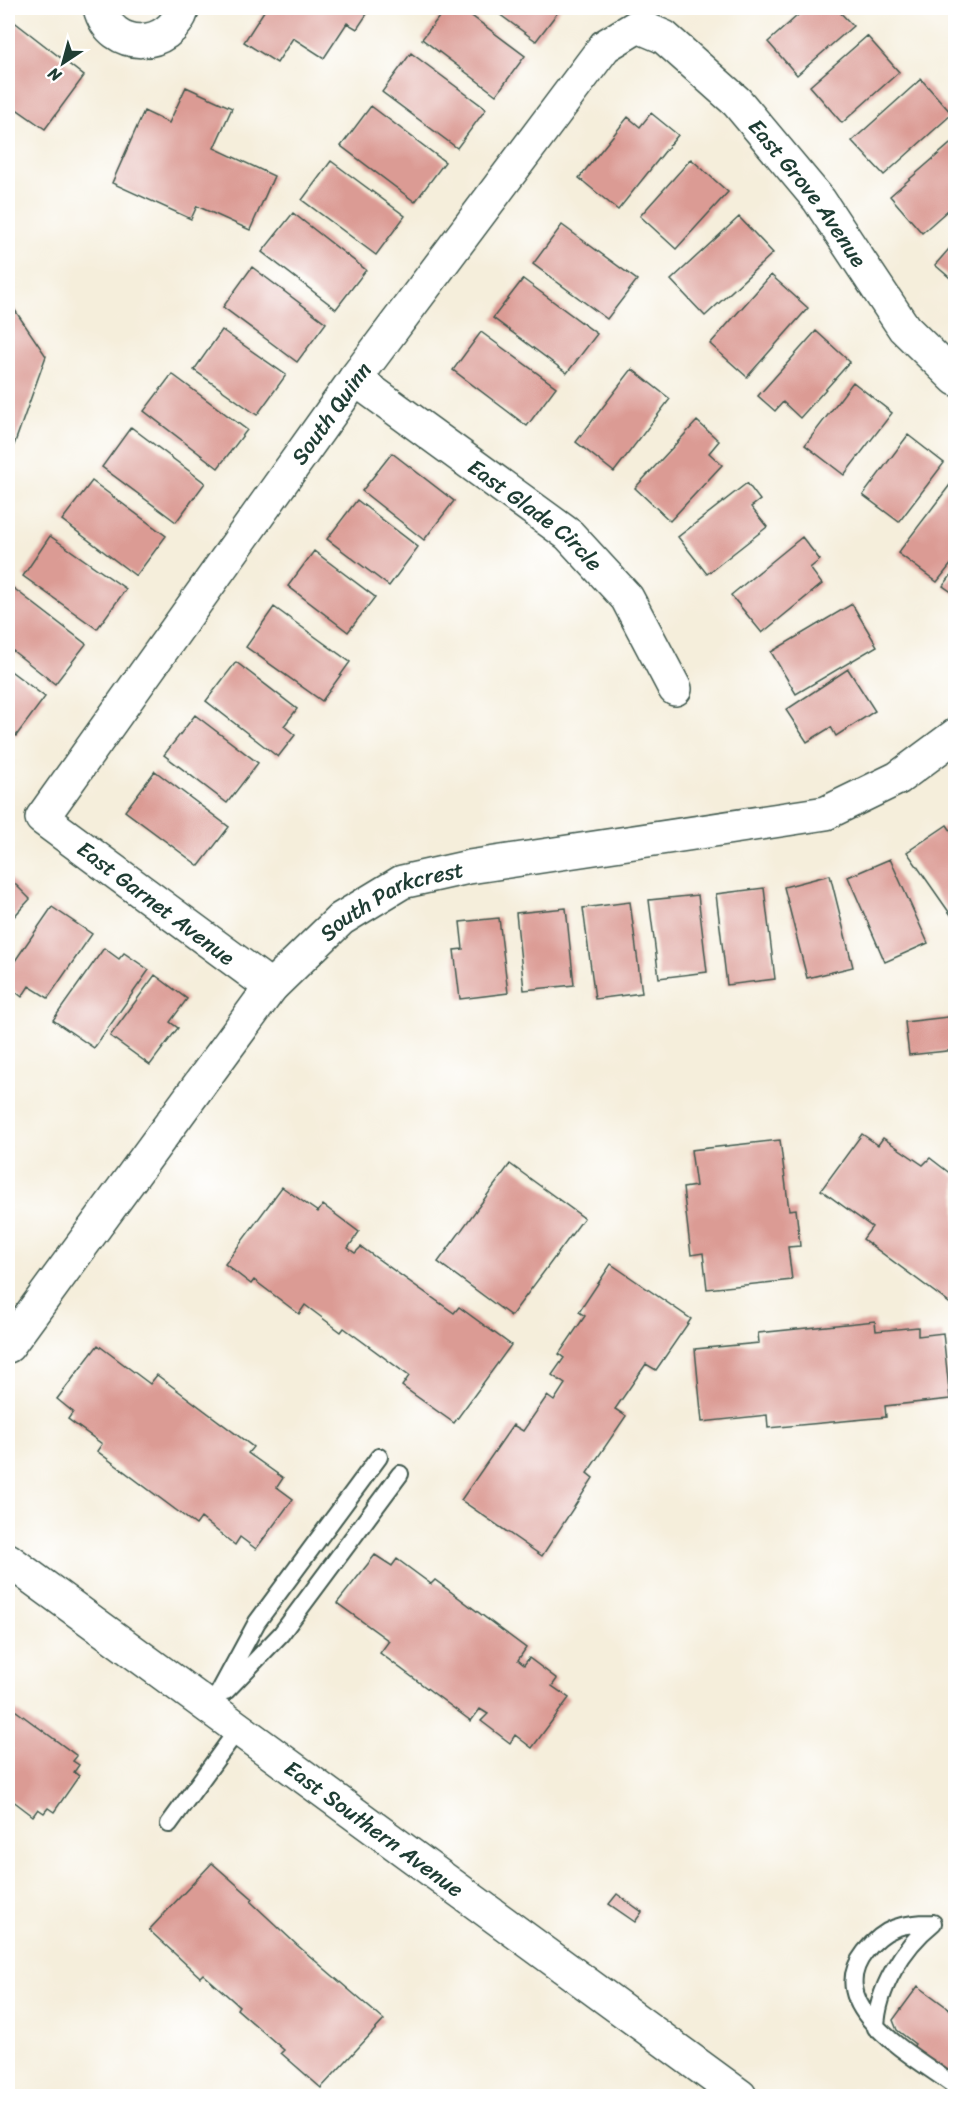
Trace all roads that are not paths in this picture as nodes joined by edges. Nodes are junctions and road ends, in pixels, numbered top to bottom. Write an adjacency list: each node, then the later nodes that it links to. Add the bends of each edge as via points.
1 (100, 8): 2 (street, via 110,28 133,41 147,41 172,29)
2 (183, 8)
3 (638, 26): 4 (street, East Grove Avenue, via 664,37 737,102 819,200 904,328); 5 (street, South Quinn, via 605,46)
4 (956, 379)
5 (355, 380): 6 (street, East Glade Circle, via 569,535 627,598); 8 (street, South Quinn)
6 (675, 689)
7 (956, 735): 9 (street, South Parkcrest, via 898,778 826,813 469,867 402,882 341,919)
8 (42, 818): 9 (street, East Garnet Avenue)
9 (271, 987): 10 (street, South Parkcrest)
10 (8, 1346)
11 (378, 1457): 14 (lane, via 257,1622)
12 (400, 1474): 14 (lane, via 280,1634)
13 (8, 1560): 14 (street, East Southern Avenue)
14 (211, 1707): 15 (street, East Southern Avenue)
15 (239, 1728): 16 (lane); 19 (street, East Southern Avenue)
16 (169, 1824)
17 (876, 2028): 17 (lane, via 860,2006 854,1980 860,1960 874,1941 903,1923 933,1923 915,1938 886,1985 876,2009); 18 (lane)
18 (956, 2087)
19 (740, 2097)

